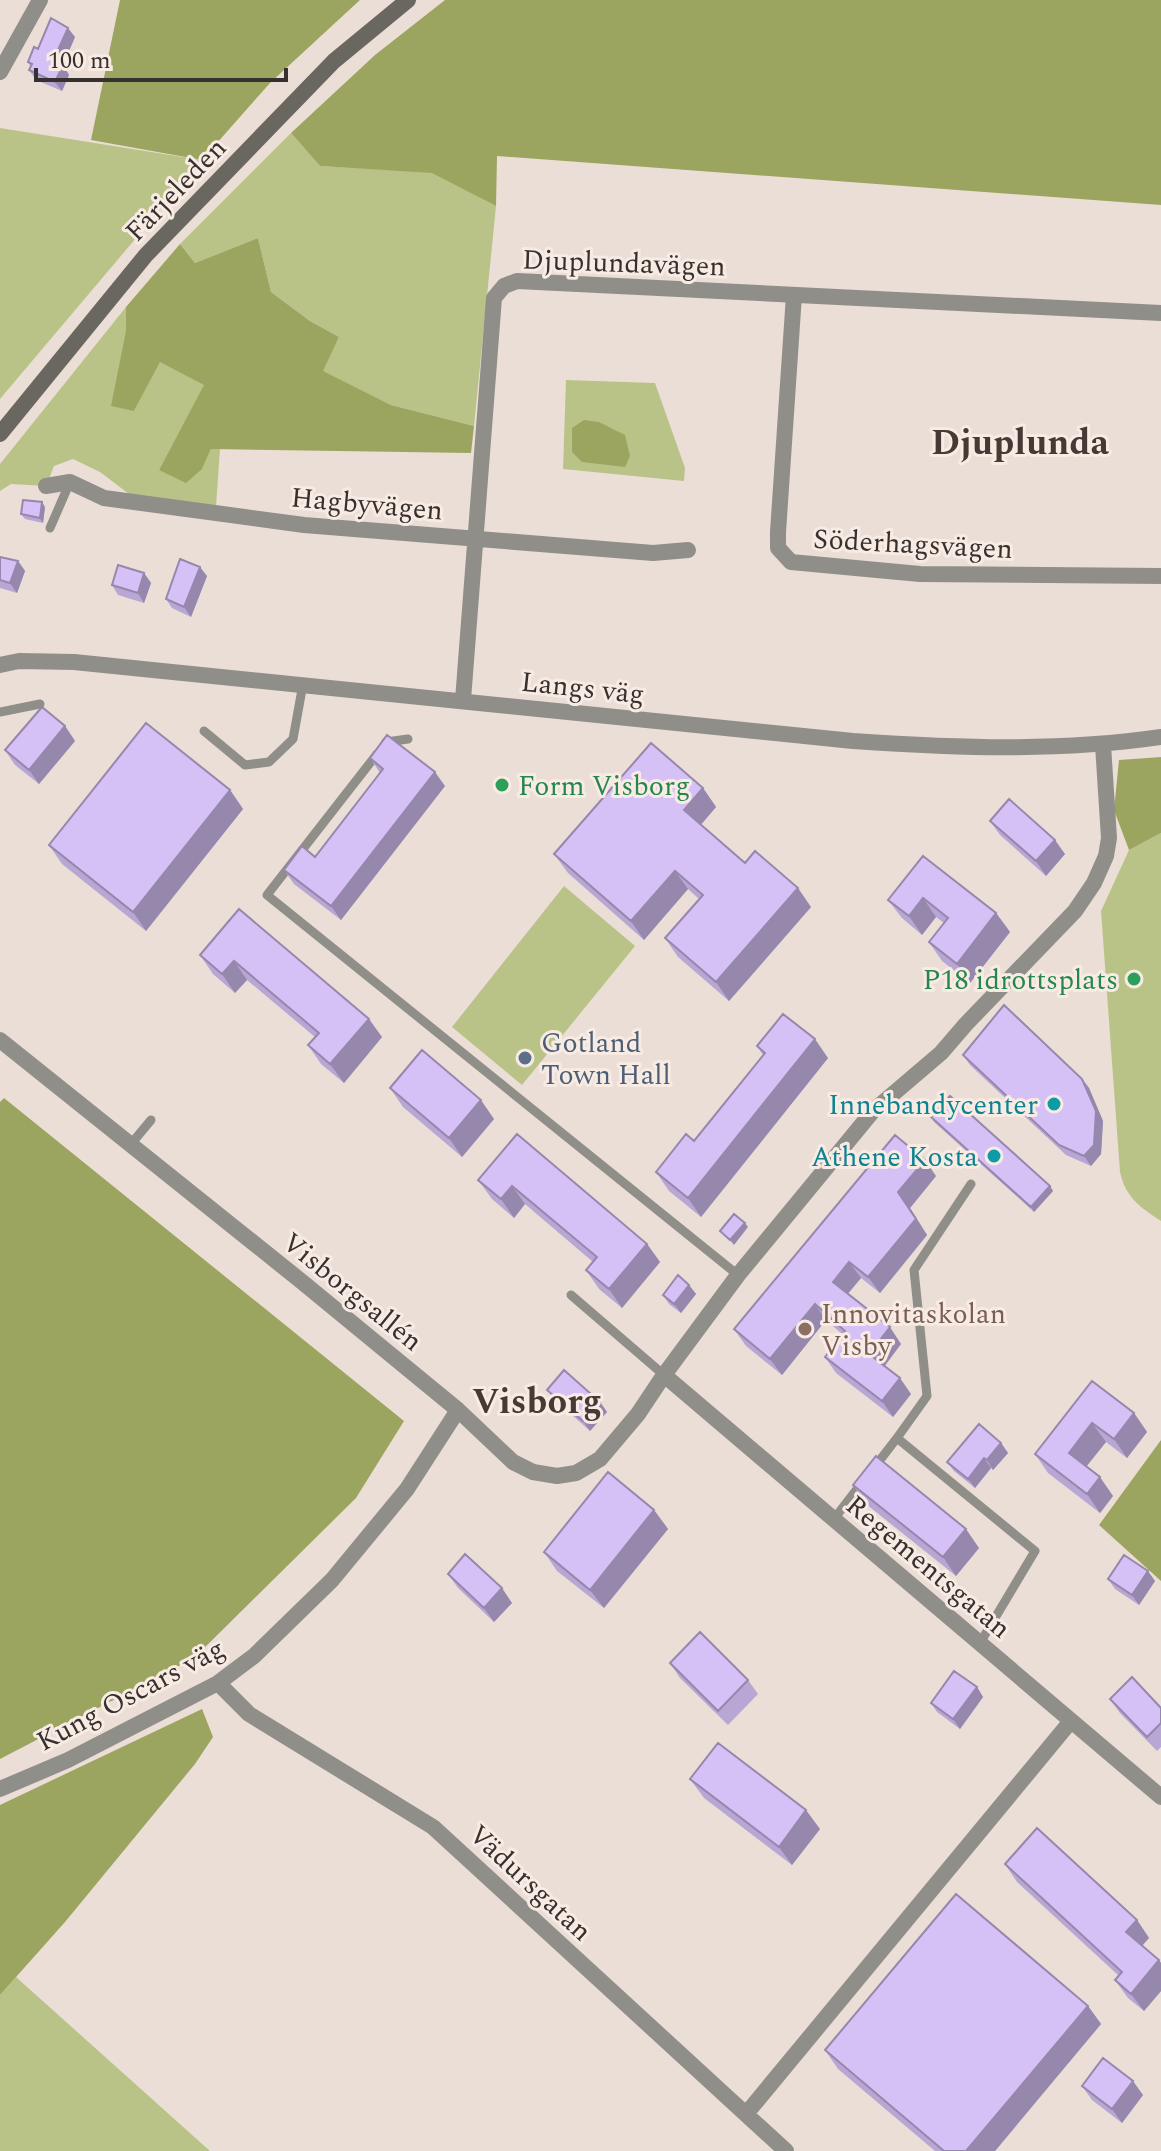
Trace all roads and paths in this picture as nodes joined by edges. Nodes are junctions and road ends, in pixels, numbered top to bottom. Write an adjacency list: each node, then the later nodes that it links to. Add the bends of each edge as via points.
1 (40, 0): 3 (street)
2 (408, 0): 6 (main road, Färjeleden, via 334,61 146,255)
3 (0, 72)
4 (794, 295): 5 (street, Djuplundavägen); 10 (street, Djuplundavägen, via 517,281 504,286 494,298); 12 (street, Söderhagsvägen, via 778,532 778,548 791,562 920,574)
5 (1161, 313)
6 (0, 434)
7 (70, 482): 8 (street); 9 (lane); 10 (street, Hagbyvägen, via 104,498 203,512)
8 (46, 486)
9 (50, 528)
10 (477, 539): 11 (street, Hagbyvägen, via 653,553); 15 (street, Djuplundavägen)
11 (688, 550)
12 (1161, 576)
13 (0, 665): 14 (street, Langs väg, via 74,662)
14 (303, 684): 15 (street, Langs väg); 18 (lane, via 293,739 269,762 245,765)
15 (463, 700): 21 (street, Langs väg, via 867,742)
16 (40, 704): 17 (lane)
17 (0, 712)
18 (204, 731)
19 (1161, 737): 21 (street, Langs väg)
20 (408, 739): 26 (lane, via 387,740 267,895)
21 (1103, 745): 26 (street, Visborgsallén, via 1106,856 1075,911 941,1053 873,1111)
22 (0, 1040): 24 (street, Visborgsallén)
23 (151, 1120): 24 (lane)
24 (131, 1144): 29 (street, Visborgsallén)
25 (971, 1184): 30 (lane, via 914,1270 927,1396)
26 (738, 1275): 28 (street, Visborgsallén)
27 (571, 1295): 28 (lane)
28 (664, 1375): 29 (street, Visborgsallén, via 600,1459 567,1475 533,1472 513,1462); 31 (street, Regementsgatan)
29 (458, 1410): 33 (street, Kung Oscars väg, via 407,1489 332,1580 254,1656)
30 (897, 1438): 31 (lane); 32 (lane, via 1035,1551)
31 (834, 1519): 32 (street, Regementsgatan)
32 (980, 1643): 34 (street, Regementsgatan)
33 (218, 1683): 35 (street, Kung Oscars väg); 37 (street, Vädursgatan, via 249,1714 433,1827)
34 (1071, 1721): 36 (street, Regementsgatan); 37 (street)
35 (0, 1789)
36 (1161, 1797)
37 (746, 2114): 38 (street, Vädursgatan)
38 (786, 2151)

